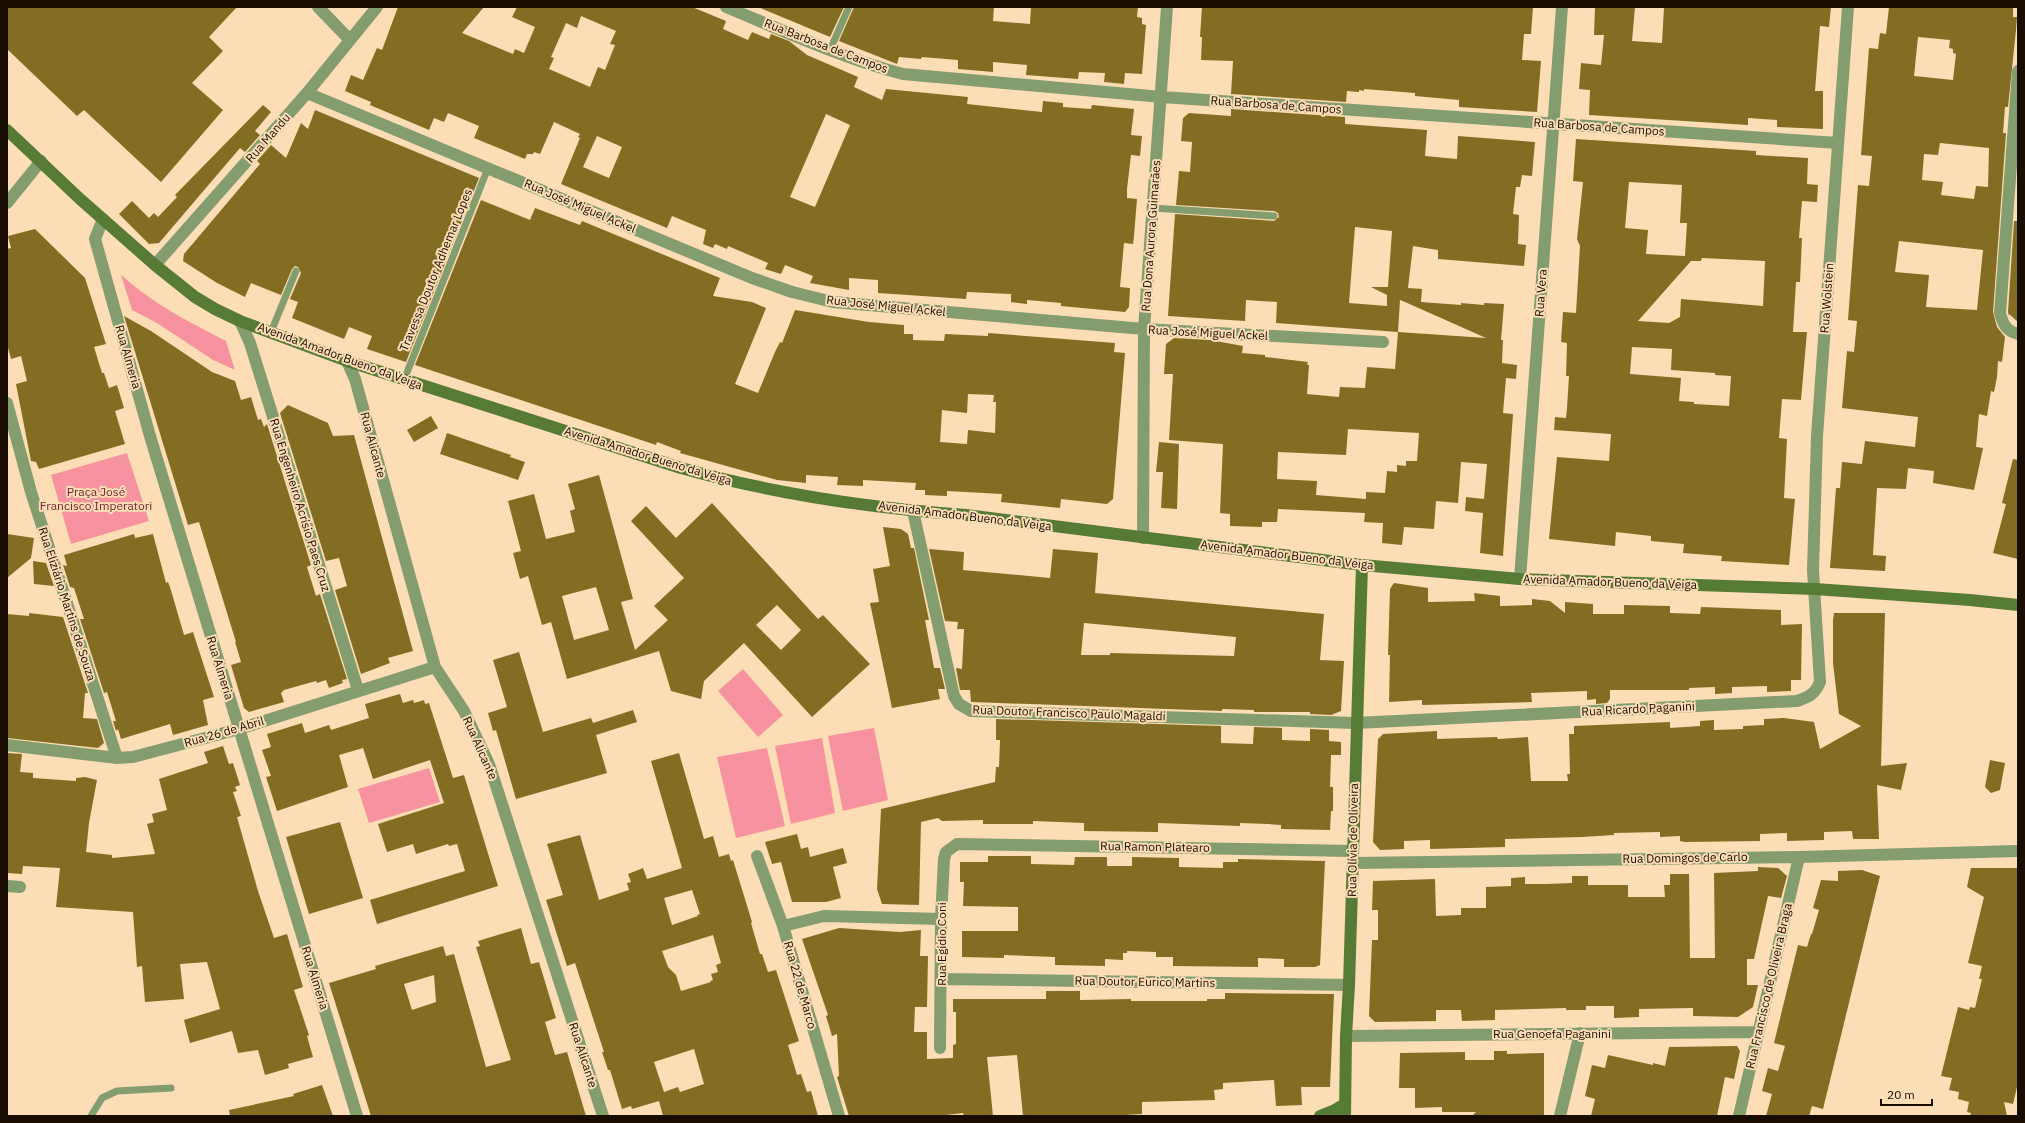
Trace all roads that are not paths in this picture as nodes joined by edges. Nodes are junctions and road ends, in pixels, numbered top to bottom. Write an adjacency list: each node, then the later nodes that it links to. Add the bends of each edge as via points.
1 (318, 7): 8 (street)
2 (377, 7): 8 (street, Rua Mandu)
3 (726, 7): 9 (street, Rua Barbosa de Campos)
4 (848, 7): 9 (lane)
5 (1167, 7): 12 (street, Rua Dona Aurora Guimarães)
6 (1562, 7): 13 (street, Rua Vera)
7 (1848, 7): 15 (street, Rua Wolstein)
8 (349, 39): 11 (street, Rua Mandu)
9 (830, 50): 12 (street, Rua Barbosa de Campos, via 903,74)
10 (2018, 71): 27 (street, via 2000,313 2003,324)
11 (307, 93): 17 (street, Rua José Miguel Ackel); 22 (street, Rua Mandu)
12 (1162, 97): 13 (street, Rua Barbosa de Campos); 19 (street, Rua Dona Aurora Guimarães)
13 (1554, 124): 15 (street, Rua Barbosa de Campos); 35 (street, Rua Vera)
14 (7, 130): 16 (main road, Avenida Amador Bueno da Veiga)
15 (1838, 143): 36 (street, Rua Wolstein, via 1817,436 1813,571)
16 (41, 161): 18 (street); 21 (main road, Avenida Amador Bueno da Veiga)
17 (488, 168): 25 (street, Rua José Miguel Ackel, via 752,278 792,292 833,302); 30 (lane, Travessa Doutor Adhemar Lopes)
18 (7, 203)
19 (1153, 208): 20 (lane); 25 (street, Rua Dona Aurora Guimarães)
20 (1274, 216)
21 (102, 219): 22 (main road, Avenida Amador Bueno da Veiga); 41 (street, Rua Almeria, via 95,239 152,444)
22 (155, 265): 24 (main road, Avenida Amador Bueno da Veiga, via 195,297)
23 (296, 271): 26 (lane)
24 (240, 321): 26 (main road, Avenida Amador Bueno da Veiga); 39 (street, Rua Engenheiro Acrísio Paes Cruz, via 250,343)
25 (1144, 329): 28 (street, Rua José Miguel Ackel); 33 (street, Rua Dona Aurora Guimarães)
26 (270, 332): 29 (main road, Avenida Amador Bueno da Veiga)
27 (2018, 334)
28 (1383, 342)
29 (347, 361): 30 (main road, Avenida Amador Bueno da Veiga); 38 (street, Rua Alicante, via 355,379)
30 (404, 380): 32 (main road, Avenida Amador Bueno da Veiga, via 729,481 778,492)
31 (8, 410): 43 (street, Rua Eliziário Martins de Souza, via 31,492)
32 (913, 511): 33 (main road, Avenida Amador Bueno da Veiga, via 966,515); 40 (street, Rua Doutor Francisco Paulo Magaldi, via 954,696 971,711)
33 (1143, 538): 34 (main road, Avenida Amador Bueno da Veiga)
34 (1362, 565): 35 (main road, Avenida Amador Bueno da Veiga); 40 (main road, Rua Olívia de Oliveira)
35 (1520, 579): 36 (main road, Avenida Amador Bueno da Veiga)
36 (1815, 590): 37 (main road, Avenida Amador Bueno da Veiga); 40 (street, Rua Ricardo Paganini, via 1820,682 1809,697 1797,701)
37 (2018, 605)
38 (435, 666): 39 (street, Rua 26 de Abril); 63 (street, Rua Alicante, via 464,711 489,764)
39 (358, 690): 41 (street, Rua 26 de Abril)
40 (1356, 723): 47 (main road, Rua Olívia de Oliveira)
41 (239, 729): 43 (street, Rua 26 de Abril, via 133,757); 62 (street, Rua Almeria)
42 (7, 745): 43 (street, Rua 26 de Abril)
43 (117, 758)
44 (957, 844): 47 (street, Rua Ramon Platearo); 51 (street, Rua Egídio Coni, via 946,852 944,859)
45 (2018, 851): 48 (street, Rua Domingos de Carlo)
46 (757, 856): 52 (street, Rua 22 de Marco)
47 (1353, 857): 48 (street, Rua Domingos de Carlo); 54 (main road, Rua Olívia de Oliveira)
48 (1799, 857): 55 (street, Rua Francisco de Oliveira Braga)
49 (7, 886): 50 (street)
50 (20, 887)
51 (941, 919): 52 (street, via 824,916); 53 (street, Rua Egídio Coni)
52 (783, 926): 64 (street, Rua 22 de Marco)
53 (942, 979): 54 (street, Rua Doutor Eurico Martins); 58 (street, Rua Egídio Coni)
54 (1349, 985): 57 (main road, Rua Olívia de Oliveira)
55 (1758, 1032): 56 (street, Rua Genoefa Paganini); 67 (street, Rua Francisco de Oliveira Braga)
56 (1580, 1034): 57 (street, Rua Genoefa Paganini); 66 (street)
57 (1346, 1036): 60 (main road, Rua Olívia de Oliveira)
58 (940, 1048)
59 (171, 1088): 61 (lane, via 117,1091 102,1098)
60 (1345, 1110): 65 (main road)
61 (91, 1116)
62 (357, 1116)
63 (602, 1116)
64 (839, 1116)
65 (1322, 1116)
66 (1560, 1116)
67 (1739, 1116)

